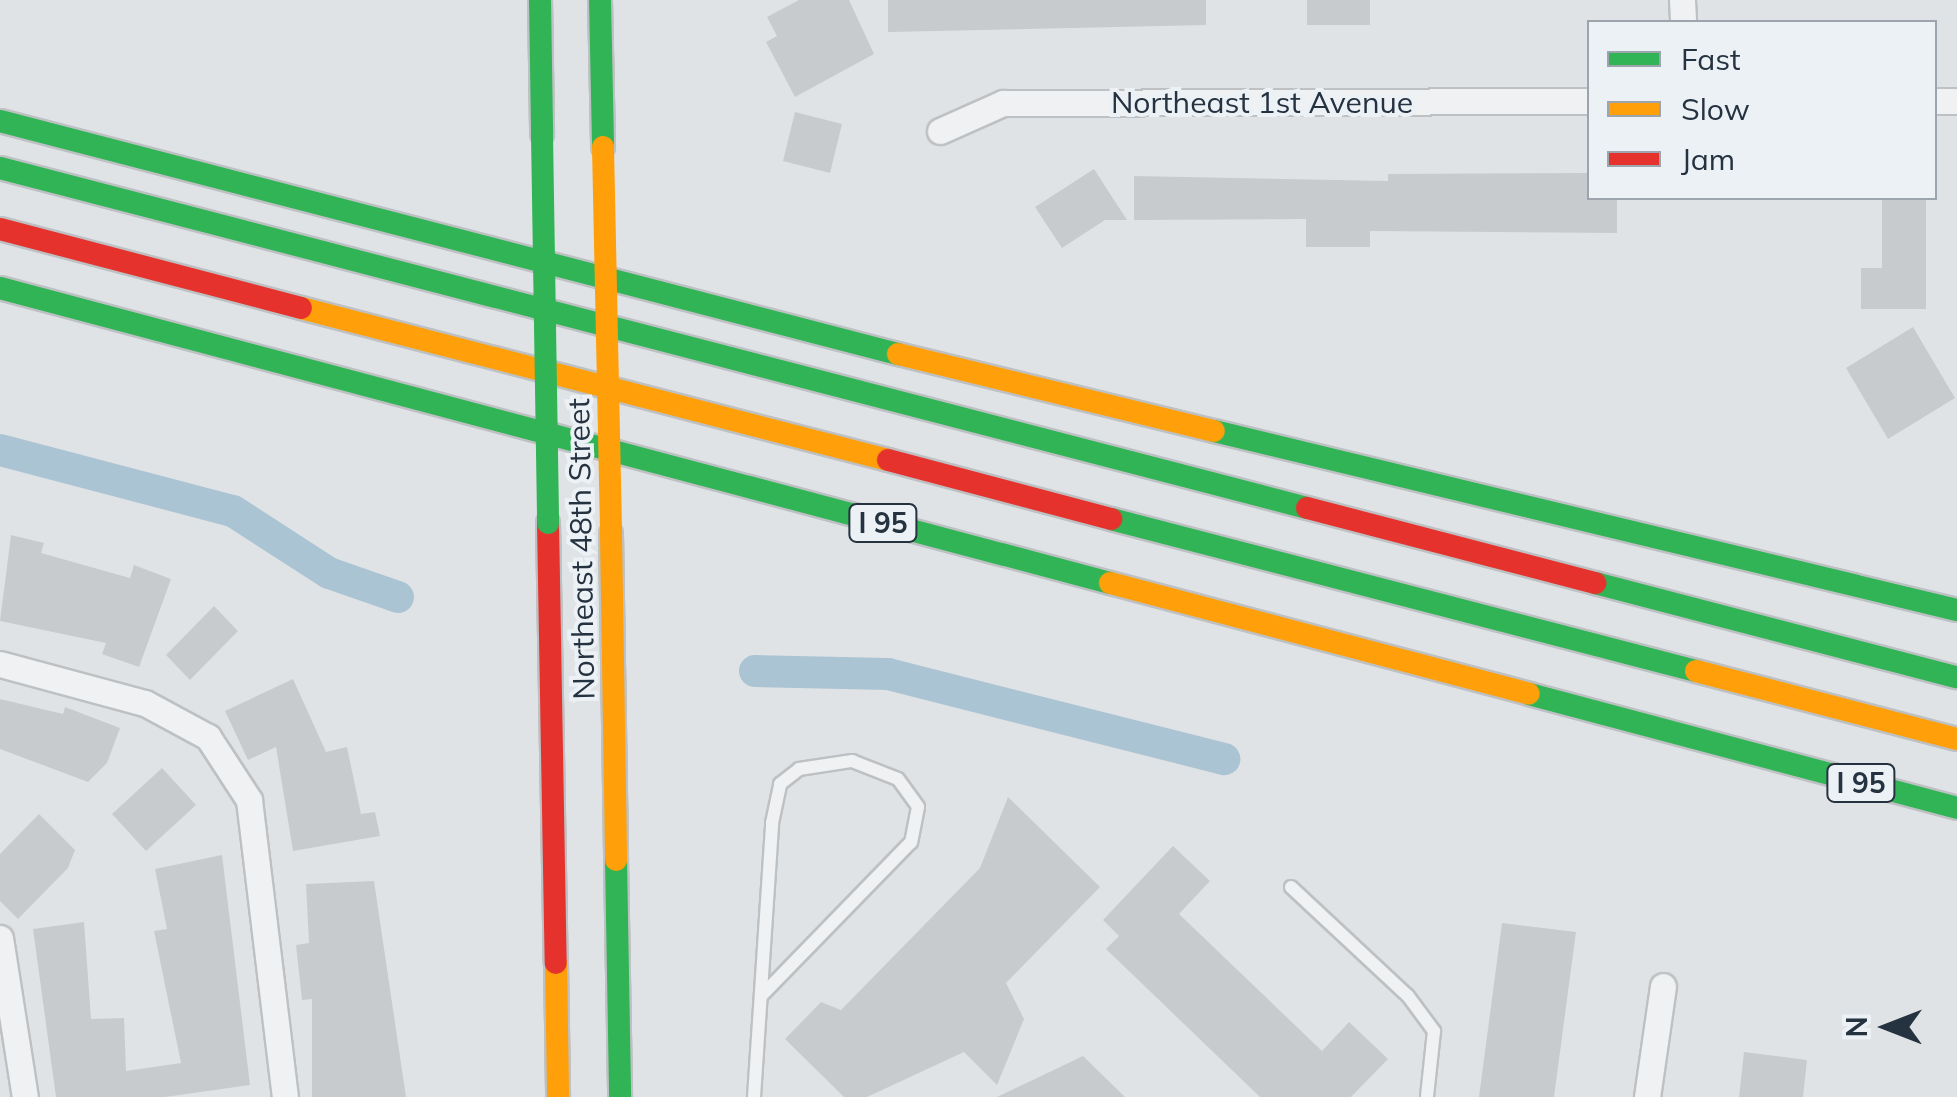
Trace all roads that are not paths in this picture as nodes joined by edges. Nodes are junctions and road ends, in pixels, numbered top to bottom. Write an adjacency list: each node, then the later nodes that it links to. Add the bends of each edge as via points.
1 (540, 0): 22 (main road, Northeast 48th Street, bridge)
2 (600, 0): 23 (main road, Northeast 48th Street, bridge)
3 (1587, 101): 5 (street, Northeast 1st Avenue, via 1004,103)
4 (0, 120): 9 (main road, via 841,340)
5 (940, 131)
6 (0, 168): 11 (main road)
7 (0, 229): 12 (main road)
8 (0, 288): 13 (main road, I 95)
9 (1957, 610)
10 (0, 664): 21 (street, via 146,703 208,737 249,800)
11 (1957, 676)
12 (1957, 740)
13 (1765, 758): 14 (main road); 15 (main road, I 95)
14 (1865, 758)
15 (1957, 808)
16 (1291, 886): 25 (lane, via 1408,996 1434,1031)
17 (3, 939): 20 (street)
18 (1663, 986): 26 (street)
19 (762, 995): 19 (lane, via 780,784 799,768 852,761 898,780 918,808 911,842); 24 (lane)
20 (25, 1097)
21 (286, 1097)
22 (558, 1097)
23 (620, 1097)
24 (754, 1097)
25 (1427, 1097)
26 (1647, 1097)

